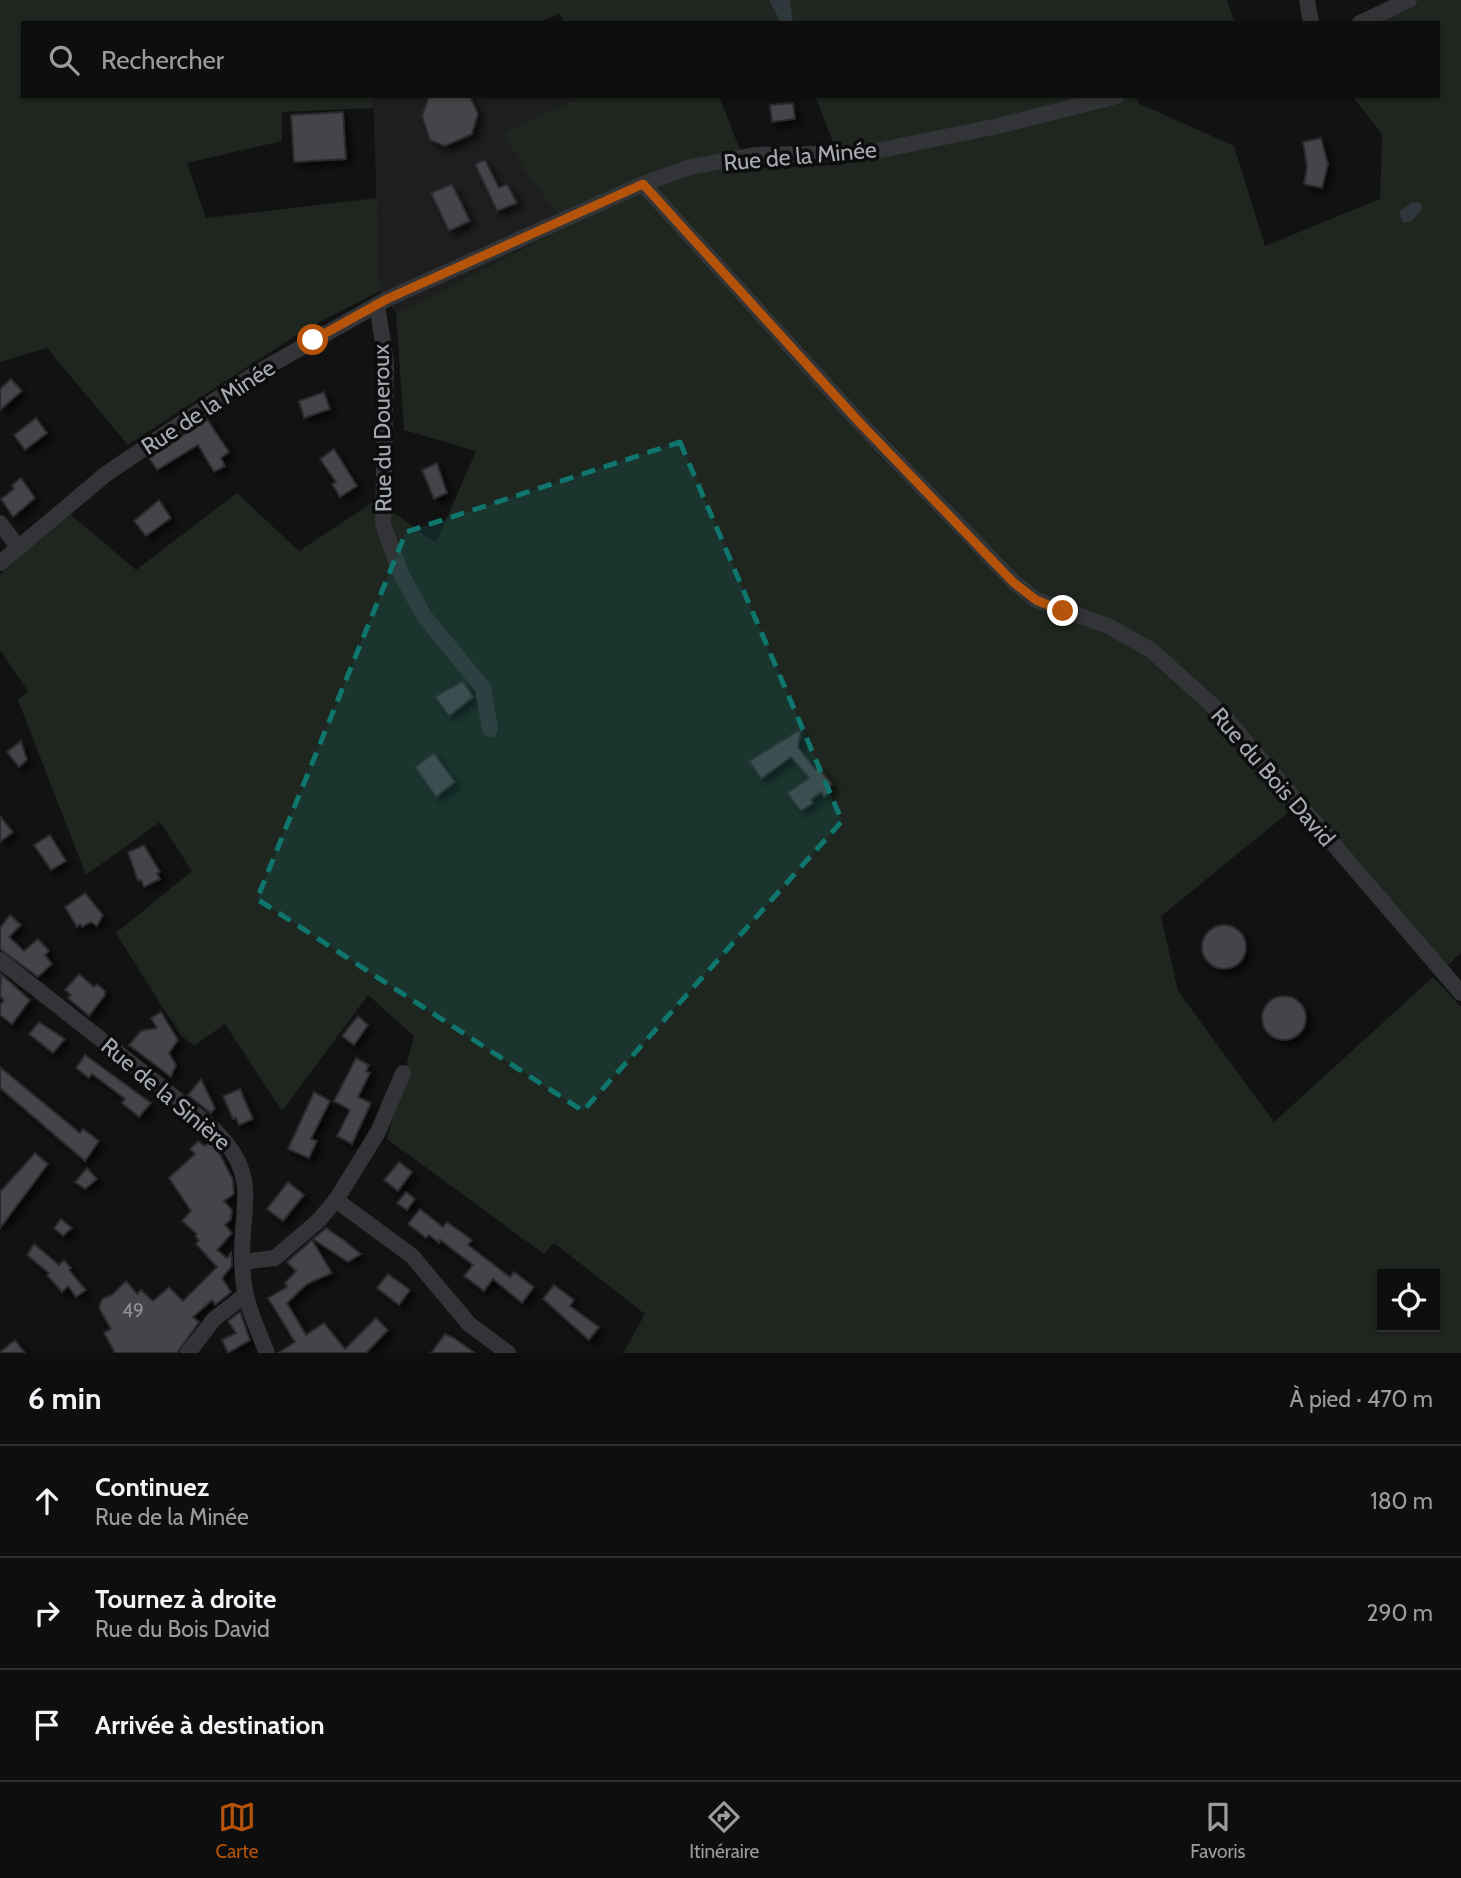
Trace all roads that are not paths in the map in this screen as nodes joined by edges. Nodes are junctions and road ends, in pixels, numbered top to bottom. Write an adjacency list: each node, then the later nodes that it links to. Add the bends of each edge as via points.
1 (1307, 0): 3 (street)
2 (1409, 0): 4 (street)
3 (1311, 21)
4 (1364, 21)
5 (1109, 98): 6 (street, Rue de la Minée, via 866,153 755,155 690,167)
6 (643, 184): 7 (street, Rue de la Minée); 13 (street, Rue du Bois David, via 860,423 1013,582 1036,600 1108,626 1151,650 1222,714)
7 (377, 306): 9 (street, Rue de la Minée, via 253,375 181,422 106,474); 11 (street, Rue du Doueroux, via 386,361 383,524 400,572 424,616 483,688)
8 (0, 523): 9 (street)
9 (18, 547): 10 (street, Rue de la Minée)
10 (0, 563)
11 (490, 729)
12 (0, 960): 16 (street, Rue de la Sinière, via 230,1146 240,1161 245,1190)
13 (1461, 993)
14 (403, 1073): 15 (street, via 378,1132)
15 (336, 1200): 16 (street, via 275,1258); 20 (street, via 412,1256 469,1324)
16 (242, 1262): 17 (street, Rue de la Sinière)
17 (245, 1295): 18 (street, via 214,1319); 19 (street, Rue de la Sinière)
18 (188, 1353)
19 (267, 1353)
20 (508, 1353)

